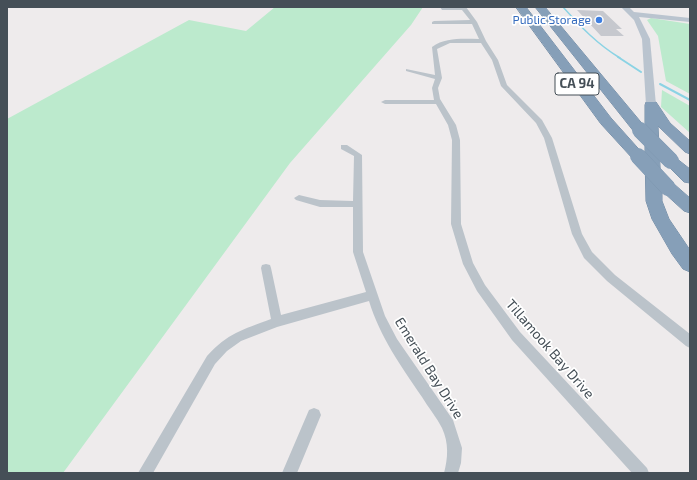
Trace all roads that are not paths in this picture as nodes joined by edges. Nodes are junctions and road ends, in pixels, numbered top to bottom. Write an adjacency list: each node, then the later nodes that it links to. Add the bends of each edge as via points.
1 (521, 7): 21 (highway, CA 94, bridge, via 606,121 668,188)
2 (540, 7): 18 (highway, CA 94, bridge, via 640,130)
3 (625, 7): 6 (main road)
4 (442, 8): 5 (street)
5 (464, 8): 8 (street)
6 (632, 14): 7 (main road); 15 (main road, via 646,39)
7 (690, 20)
8 (474, 22): 9 (street); 10 (street)
9 (434, 23)
10 (483, 41): 12 (street, Tillamook Bay Drive, via 450,42 435,46); 26 (street, via 495,60 504,86 539,122 548,138 577,234 588,255 611,278)
11 (408, 70): 12 (street)
12 (439, 78): 14 (street, Tillamook Bay Drive, via 435,88)
13 (385, 102): 14 (street)
14 (440, 102): 31 (street, Tillamook Bay Drive, via 452,125 457,144 456,224 468,264 481,288 516,336)
15 (651, 105): 17 (highway, via 665,126); 22 (highway, via 654,201 667,234)
16 (344, 147): 20 (street, Emerald Bay Drive, via 358,155)
17 (690, 149)
18 (690, 178)
19 (299, 198): 20 (street, via 333,205)
20 (357, 204): 24 (street, Emerald Bay Drive, via 358,252)
21 (690, 207)
22 (690, 264)
23 (266, 268): 25 (street)
24 (373, 295): 25 (street); 30 (street, Emerald Bay Drive, via 380,318 393,343 448,425 455,448)
25 (277, 322): 28 (street, via 237,337 211,360)
26 (690, 342)
27 (314, 415): 29 (street)
28 (145, 473)
29 (289, 473)
30 (451, 473)
31 (642, 473)

